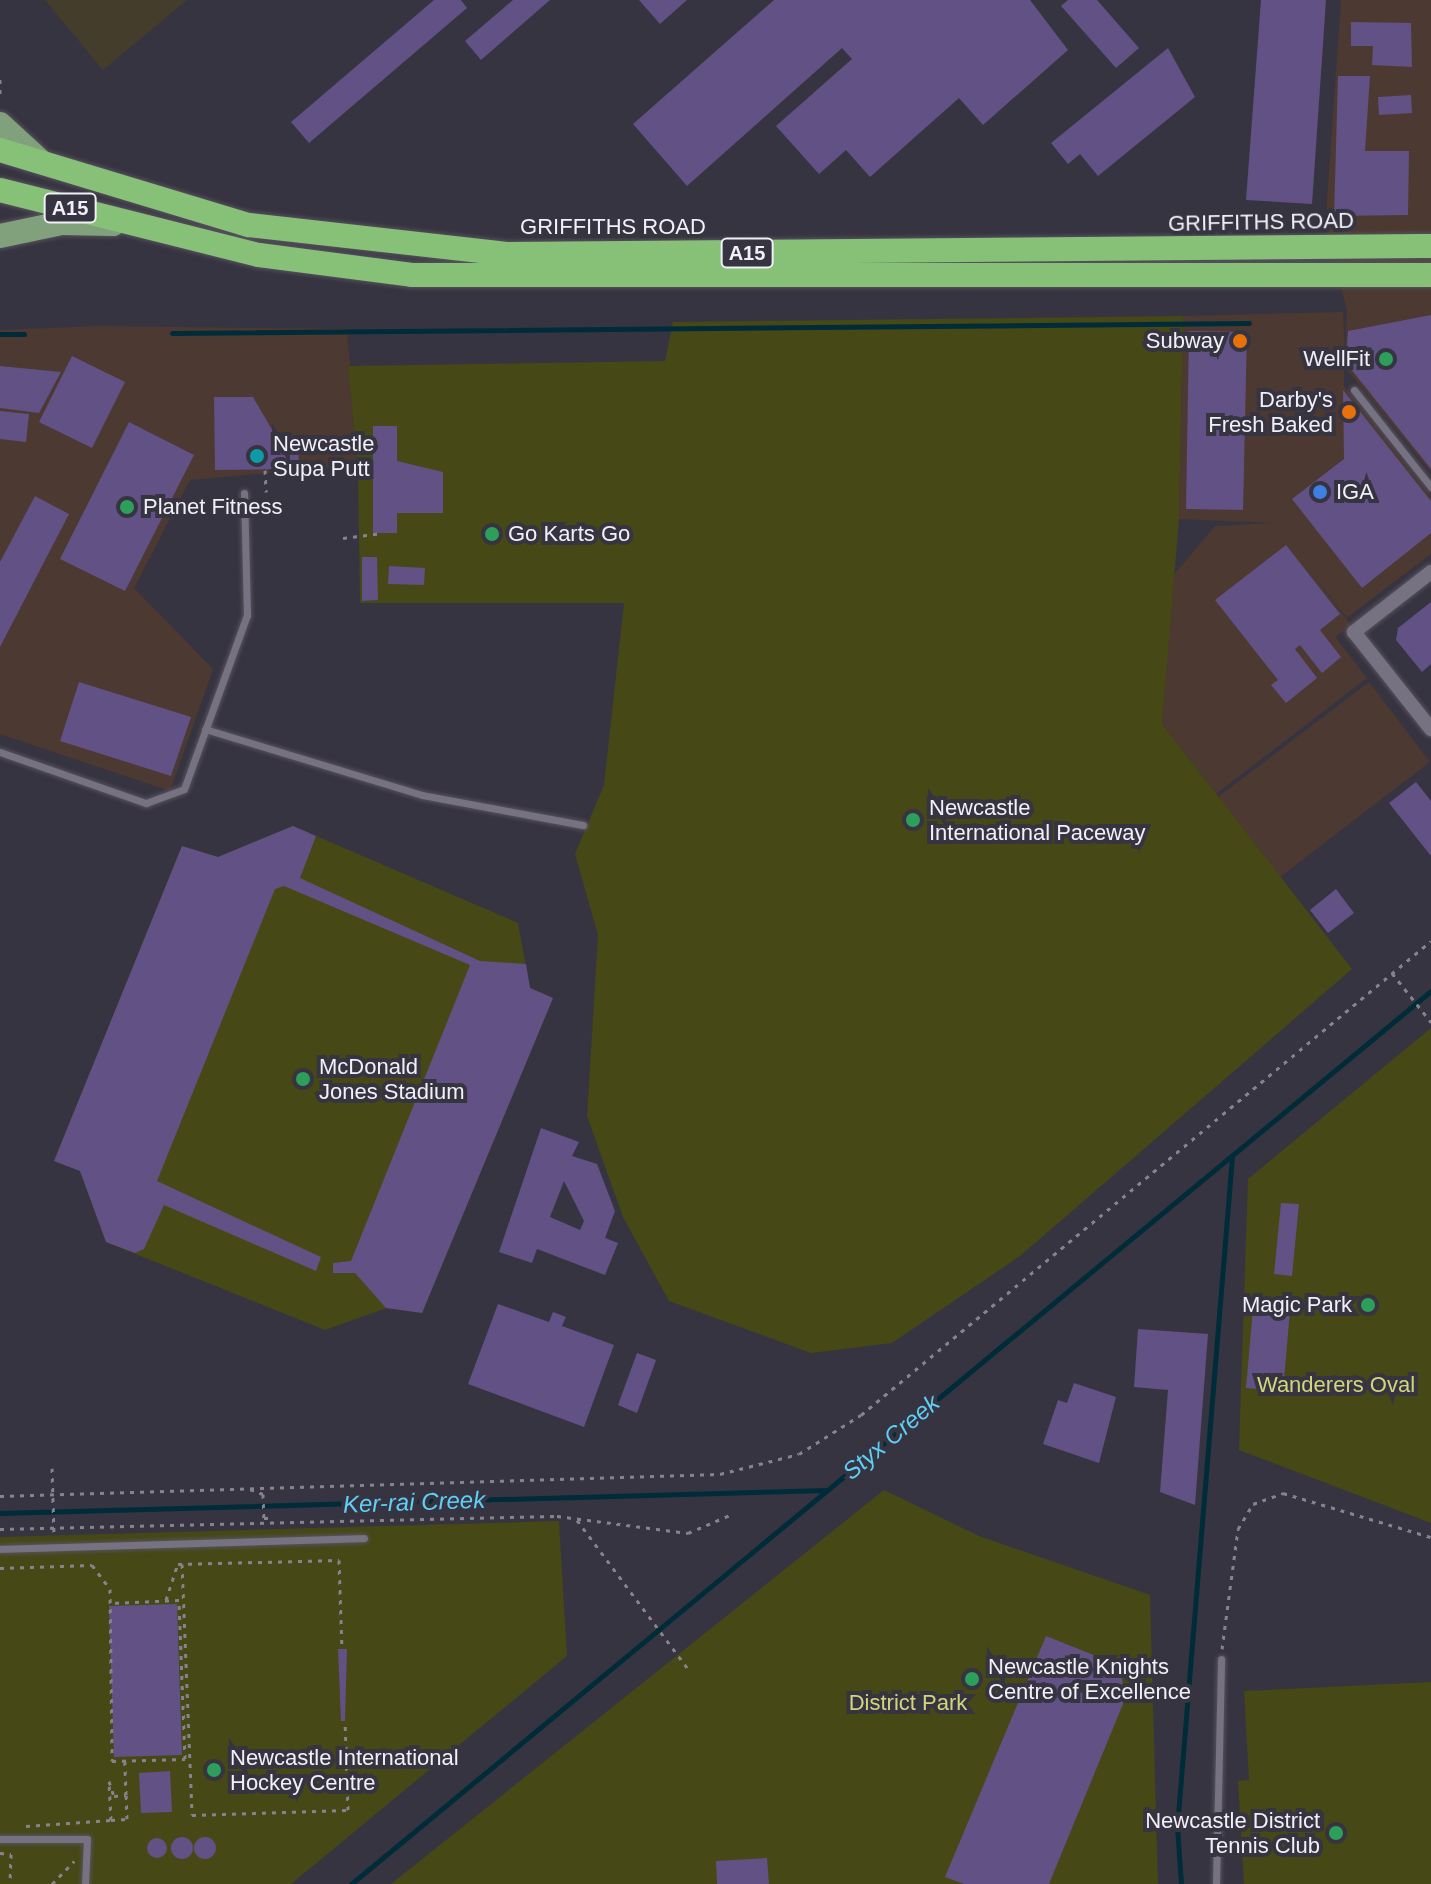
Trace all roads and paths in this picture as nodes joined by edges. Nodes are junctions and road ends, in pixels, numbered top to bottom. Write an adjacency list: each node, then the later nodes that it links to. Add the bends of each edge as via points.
1 (0, 79): 2 (path)
2 (0, 94)
3 (0, 124): 5 (main road)
4 (0, 150): 5 (highway, GRIFFITHS ROAD / A15)
5 (43, 162): 10 (highway, GRIFFITHS ROAD / A15, via 249,225 308,234 508,254)
6 (0, 190): 7 (highway, A15)
7 (139, 227): 8 (main road, via 62,223); 12 (highway, A15, via 259,255 412,275)
8 (0, 236)
9 (1431, 246): 10 (highway, GRIFFITHS ROAD / A15)
10 (693, 254): 12 (highway)
11 (1431, 275): 12 (highway, A15)
12 (694, 279)
13 (1354, 390): 15 (lane)
14 (265, 470): 16 (path)
15 (1431, 487)
16 (266, 492)
17 (244, 493): 21 (lane, via 247,615)
18 (383, 533): 19 (path)
19 (343, 538)
20 (1431, 572): 22 (street, via 1354,632)
21 (205, 729): 23 (lane, via 184,789 146,803); 24 (lane, via 422,795)
22 (1431, 729)
23 (0, 752)
24 (583, 825)
25 (1431, 941): 26 (path)
26 (1392, 973): 27 (path); 29 (path, via 861,1415 799,1454 720,1474)
27 (1431, 1022)
28 (52, 1468): 30 (path)
29 (250, 1488): 30 (path); 33 (path, via 250,1494 263,1494 264,1518)
30 (53, 1494): 31 (path); 35 (path)
31 (0, 1496)
32 (730, 1515): 34 (path, via 697,1532)
33 (284, 1520): 34 (path); 36 (path)
34 (577, 1520): 46 (path, via 635,1608)
35 (53, 1523)
36 (0, 1529)
37 (1431, 1537): 45 (path, via 1283,1493 1253,1504 1238,1529)
38 (364, 1538): 39 (lane)
39 (0, 1549)
40 (182, 1564): 42 (path); 44 (path, via 339,1560); 47 (path, via 192,1815 348,1810)
41 (0, 1568): 43 (path, via 92,1565)
42 (166, 1600): 43 (path); 48 (path, via 179,1600 185,1759)
43 (111, 1603): 48 (path, via 112,1761)
44 (342, 1649)
45 (1221, 1659): 59 (lane)
46 (689, 1670)
47 (345, 1721)
48 (125, 1761): 49 (path)
49 (126, 1795): 50 (path, via 127,1819); 50 (path, via 114,1796 109,1781)
50 (111, 1820): 51 (path)
51 (73, 1824): 52 (path); 53 (path)
52 (15, 1827)
53 (73, 1838): 54 (lane); 57 (path, via 74,1862); 58 (lane, via 87,1839)
54 (0, 1839)
55 (0, 1853): 56 (path, via 11,1854)
56 (10, 1884)
57 (52, 1884)
58 (85, 1884)
59 (1216, 1884)

